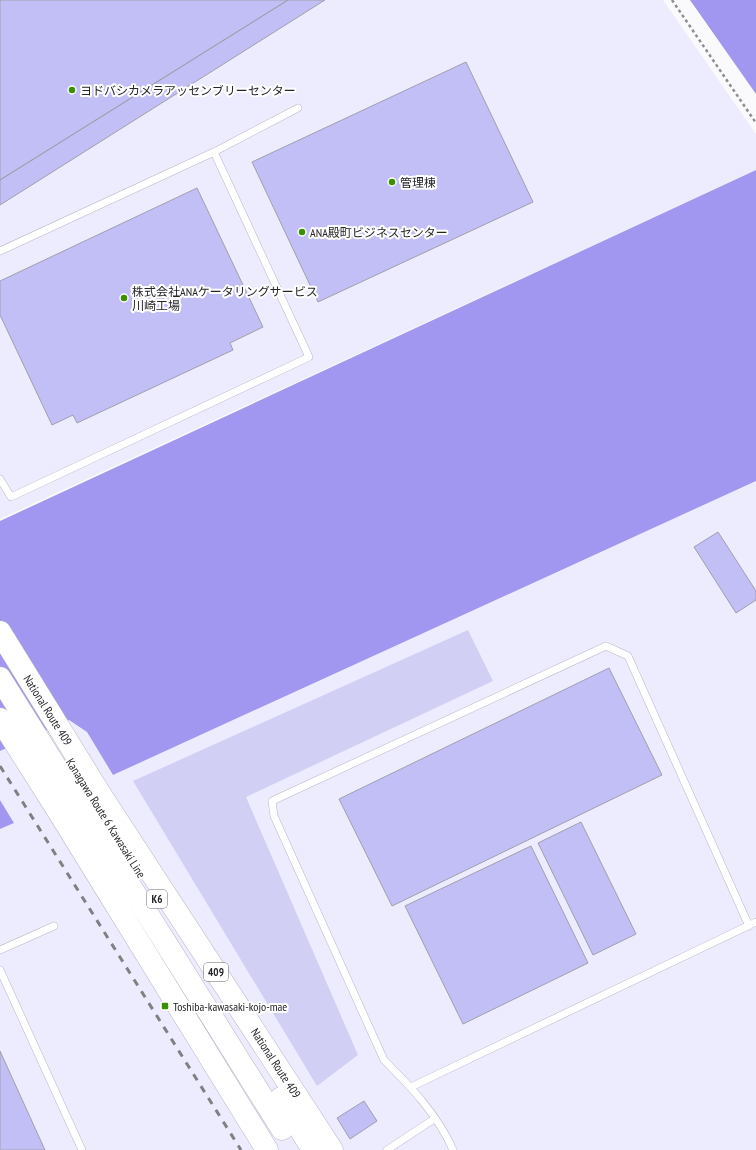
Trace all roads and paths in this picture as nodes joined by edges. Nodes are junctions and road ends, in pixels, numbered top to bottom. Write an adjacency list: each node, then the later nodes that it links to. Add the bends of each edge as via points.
1 (672, 0): 3 (path)
2 (298, 108): 4 (lane)
3 (756, 124)
4 (214, 152): 5 (lane); 6 (lane, via 309,357 11,497)
5 (0, 252)
6 (0, 479)
7 (0, 632): 21 (highway, National Route 409 / 409, via 100,794)
8 (0, 649): 20 (highway, Kanagawa Route 6 Kawasaki Line / K6)
9 (0, 678): 19 (highway, Kanagawa Route 6 Kawasaki Line / K6)
10 (0, 720): 18 (highway)
11 (753, 924): 15 (lane); 15 (lane, via 628,656 606,646 272,801 274,816 384,1060)
12 (54, 926): 13 (lane)
13 (0, 950)
14 (0, 970): 17 (lane)
15 (411, 1087): 16 (lane)
16 (434, 1119): 22 (lane); 23 (lane)
17 (82, 1150)
18 (267, 1150)
19 (296, 1150)
20 (313, 1150)
21 (332, 1150)
22 (387, 1150)
23 (453, 1150)

